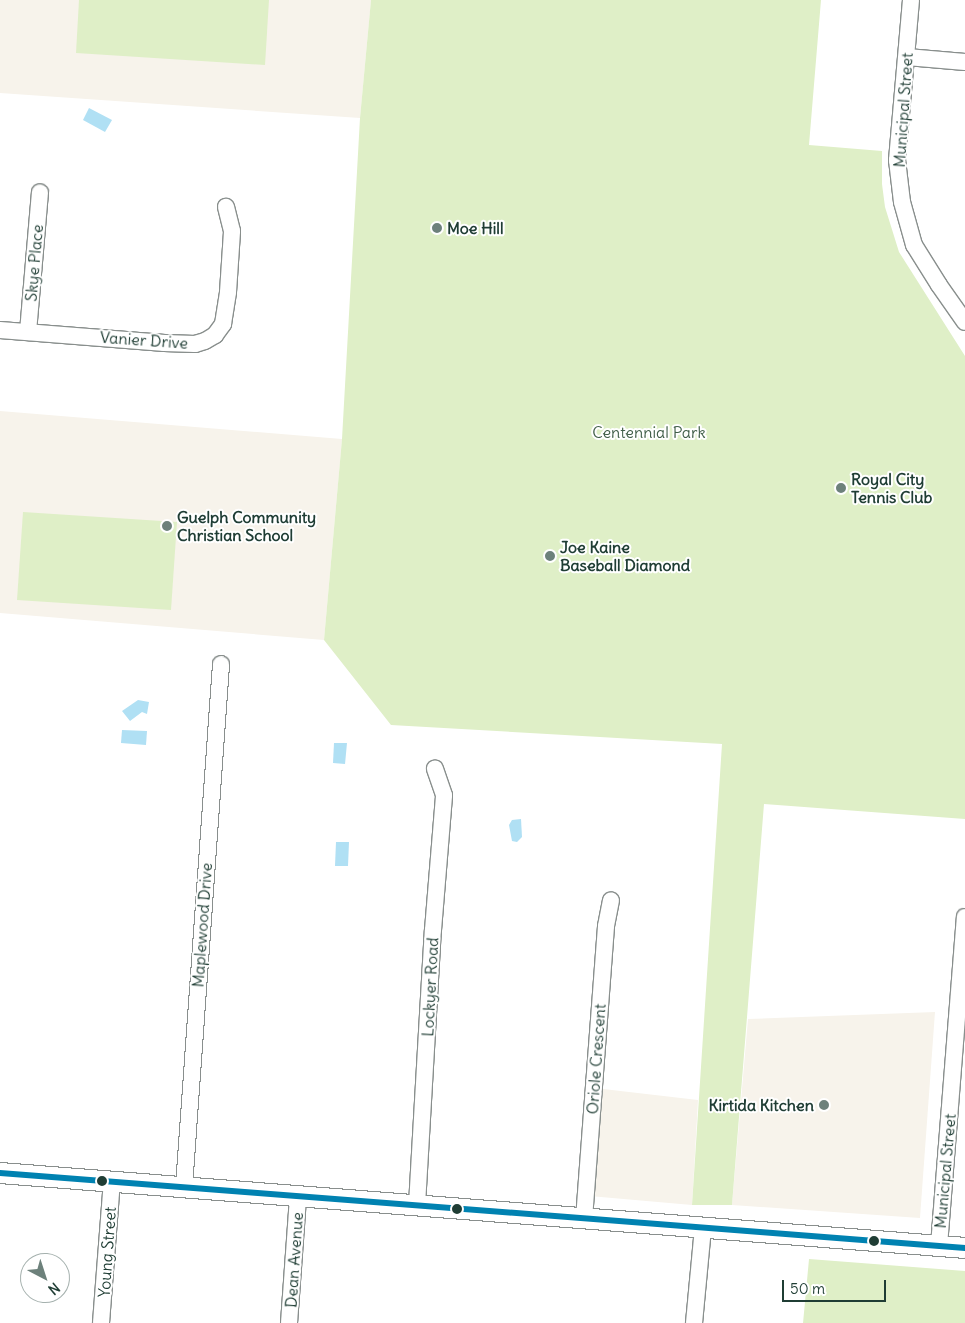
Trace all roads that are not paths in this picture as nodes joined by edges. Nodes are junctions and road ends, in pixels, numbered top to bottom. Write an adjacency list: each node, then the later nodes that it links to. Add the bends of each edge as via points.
1 (911, 0): 2 (street, Municipal Street)
2 (907, 57): 3 (street); 6 (street, Municipal Street, via 897,160 902,202 914,245)
3 (965, 62)
4 (40, 194): 8 (street, Skye Place)
5 (226, 207): 8 (street, Vanier Drive, via 232,231 228,292 223,324 207,340 195,344)
6 (965, 322)
7 (0, 330): 8 (street, Vanier Drive)
8 (28, 332)
9 (221, 664): 15 (street, Maplewood Drive)
10 (435, 770): 17 (street, Lockyer Road, via 444,795)
11 (611, 900): 18 (street, Oriole Crescent, via 606,926)
12 (965, 917): 20 (street, Municipal Street)
13 (0, 1173): 14 (main road)
14 (112, 1181): 15 (main road); 22 (street, Young Street)
15 (184, 1187): 16 (main road)
16 (298, 1197): 17 (main road); 23 (street, Dean Avenue)
17 (417, 1206): 18 (main road)
18 (584, 1219): 19 (main road)
19 (703, 1228): 20 (main road); 24 (street)
20 (939, 1246): 21 (main road)
21 (965, 1248)
22 (101, 1323)
23 (289, 1323)
24 (694, 1323)

